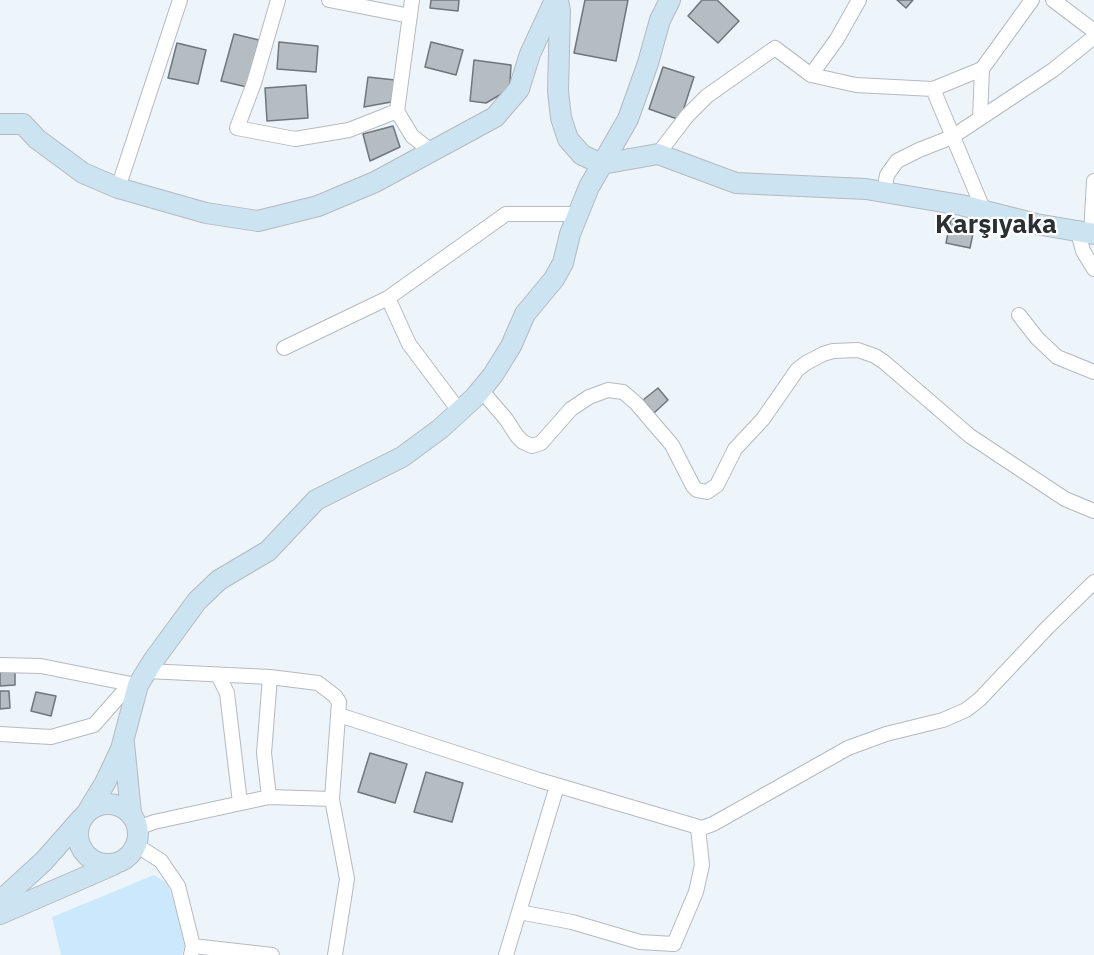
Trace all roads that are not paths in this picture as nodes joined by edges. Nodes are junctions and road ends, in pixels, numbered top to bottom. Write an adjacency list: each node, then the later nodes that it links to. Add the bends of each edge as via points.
1 (180, 0): 24 (street)
2 (278, 0): 16 (street, via 237,128 295,139 349,130)
3 (329, 0): 10 (street)
4 (412, 0): 10 (street)
5 (556, 0): 20 (main road, via 530,54 519,89 495,117); 22 (main road, via 560,11 561,118 568,139 582,155)
6 (670, 0): 22 (main road, via 628,119)
7 (859, 0): 14 (street)
8 (1032, 0): 13 (street)
9 (1053, 0): 11 (street)
10 (410, 16): 16 (street)
11 (1094, 31)
12 (1094, 38): 17 (street)
13 (982, 69): 15 (street); 17 (street)
14 (811, 75): 15 (street, via 856,85); 21 (street, via 775,48 707,96)
15 (933, 89): 19 (street)
16 (397, 111): 20 (street, via 412,136)
17 (980, 118): 19 (street)
18 (0, 124): 24 (main road, via 23,124 83,173)
19 (952, 137): 25 (street, via 897,161 887,175); 26 (street)
20 (431, 152): 24 (main road, via 318,206 258,221 206,213)
21 (658, 154): 22 (main road); 25 (main road, via 736,183)
22 (602, 164): 27 (main road)
23 (1094, 181): 28 (street)
24 (118, 188)
25 (884, 192): 26 (main road)
26 (984, 211): 28 (main road)
27 (579, 214): 30 (street, via 506,214); 34 (main road, via 559,271 525,314 511,346)
28 (1088, 233): 29 (street, via 1083,251)
29 (1094, 269)
30 (388, 298): 32 (street); 35 (street, via 409,344)
31 (1019, 315): 33 (street, via 1057,357)
32 (285, 348)
33 (1094, 372)
34 (481, 390): 35 (main road); 36 (street, via 517,436 532,446 545,440 571,409 589,397 608,390 623,392 672,445 693,486 707,492 717,485 735,449 763,419 797,370 823,354 858,350 884,362 970,436 1065,499)
35 (460, 412): 41 (main road, via 402,457 316,500 268,551 213,585 187,613)
36 (1094, 511)
37 (1094, 582): 50 (street, via 966,710 848,748 713,824)
38 (0, 665): 41 (street, via 41,666)
39 (218, 675): 40 (street); 41 (street); 48 (street, via 227,693)
40 (270, 677): 42 (street, via 325,686 339,702); 46 (street, via 264,753)
41 (138, 680): 43 (street, via 94,725 51,737); 44 (main road)
42 (339, 715): 45 (street); 47 (street)
43 (0, 734)
44 (124, 740): 49 (main road); 51 (main road)
45 (557, 786): 50 (street); 54 (street)
46 (269, 797): 47 (street); 48 (street)
47 (332, 799): 58 (street, via 347,879)
48 (240, 803): 51 (street)
49 (85, 815): 51 (main road, via 96,806 118,805); 52 (main road, via 78,829 81,849 97,863); 53 (main road, via 44,861)
50 (698, 828): 54 (street, via 702,865 696,892 674,944 640,942 572,922)
51 (135, 829): 52 (main road, via 126,859); 56 (street, via 178,886)
52 (117, 863): 55 (main road)
53 (0, 901)
54 (519, 912): 59 (street)
55 (0, 914)
56 (192, 951): 57 (street)
57 (272, 955)
58 (335, 955)
59 (506, 955)

